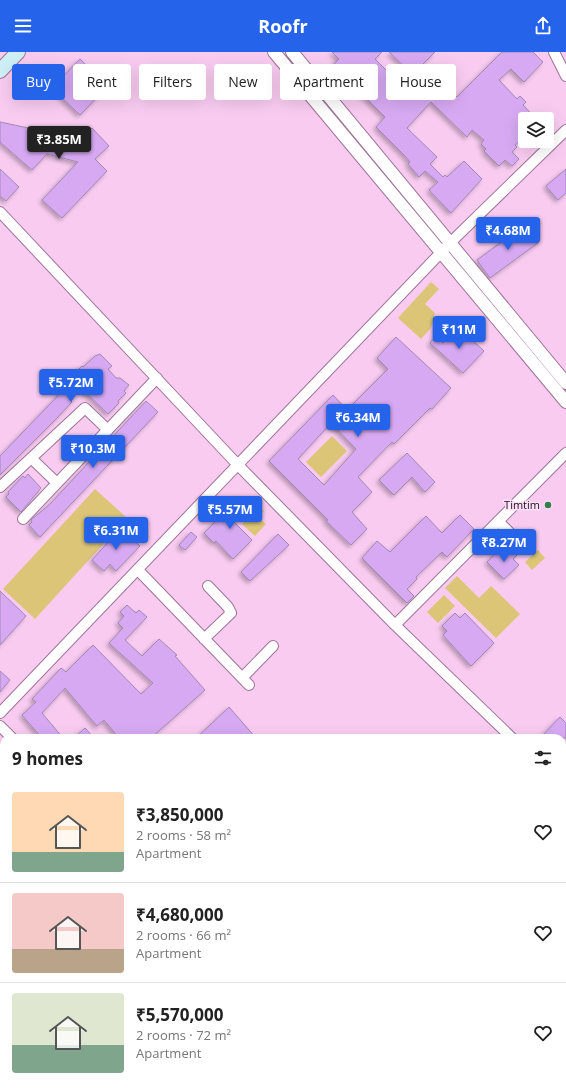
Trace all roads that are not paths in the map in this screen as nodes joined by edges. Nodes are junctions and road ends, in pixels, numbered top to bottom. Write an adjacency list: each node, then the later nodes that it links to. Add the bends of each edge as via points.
1 (18, 52): 5 (main road)
2 (274, 52): 10 (street)
3 (292, 52): 9 (street)
4 (554, 52): 6 (street)
5 (0, 71)
6 (566, 76)
7 (566, 130): 9 (street)
8 (0, 212): 11 (street)
9 (451, 242): 10 (street); 12 (street)
10 (440, 253): 13 (street); 17 (street)
11 (157, 378): 14 (street); 17 (street)
12 (566, 383)
13 (566, 402)
14 (108, 430): 16 (street, via 85,408); 18 (street)
15 (566, 453): 21 (street)
16 (31, 458): 18 (street); 19 (street)
17 (238, 465): 25 (street); 27 (street)
18 (57, 483): 20 (street)
19 (0, 487)
20 (23, 519)
21 (498, 521): 22 (street); 27 (street)
22 (508, 531): 23 (street); 24 (street)
23 (524, 547)
24 (489, 549)
25 (138, 570): 28 (street); 30 (street)
26 (208, 586): 28 (street, via 228,606 230,613)
27 (395, 624): 33 (street)
28 (204, 639): 29 (street, via 245,682)
29 (272, 646)
30 (0, 713)
31 (0, 726): 32 (street)
32 (8, 734)
33 (508, 734)

